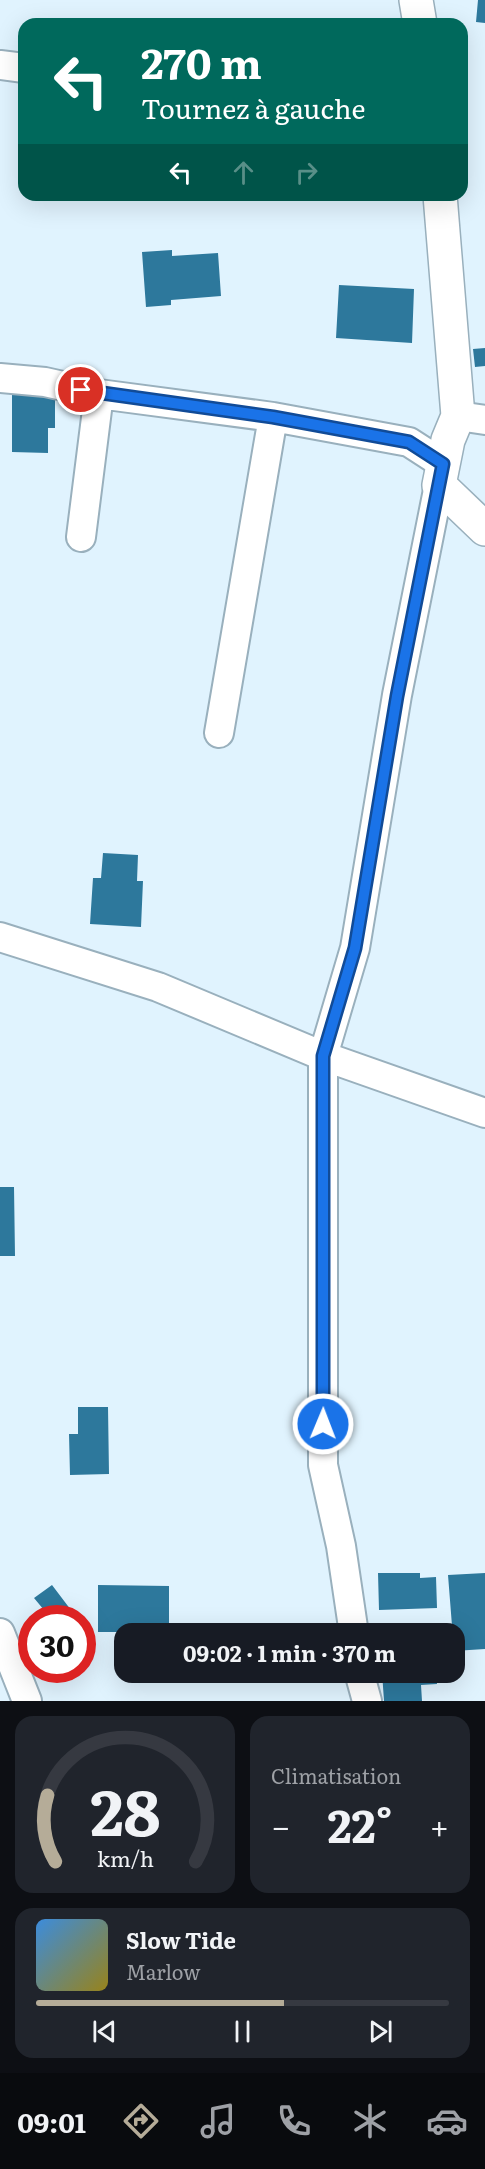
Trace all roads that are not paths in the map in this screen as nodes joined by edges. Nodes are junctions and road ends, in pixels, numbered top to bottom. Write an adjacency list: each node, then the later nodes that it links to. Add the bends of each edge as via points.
1 (416, 0): 2 (street)
2 (419, 18)
3 (0, 65): 4 (street)
4 (18, 67)
5 (441, 201): 9 (street)
6 (0, 378): 7 (street, via 45,382)
7 (99, 394): 8 (street); 12 (street)
8 (273, 417): 10 (street, via 409,442); 13 (street)
9 (472, 418): 10 (street, via 448,440)
10 (441, 474): 11 (street); 15 (street, via 397,696 355,948)
11 (485, 529)
12 (81, 537)
13 (219, 734)
14 (0, 937): 15 (street, via 158,987)
15 (323, 1056): 16 (street); 17 (street, via 322,1466 341,1546)
16 (485, 1113)
17 (352, 1623)
18 (0, 1633): 20 (street)
19 (362, 1683): 21 (street)
20 (27, 1701)
21 (367, 1701)

